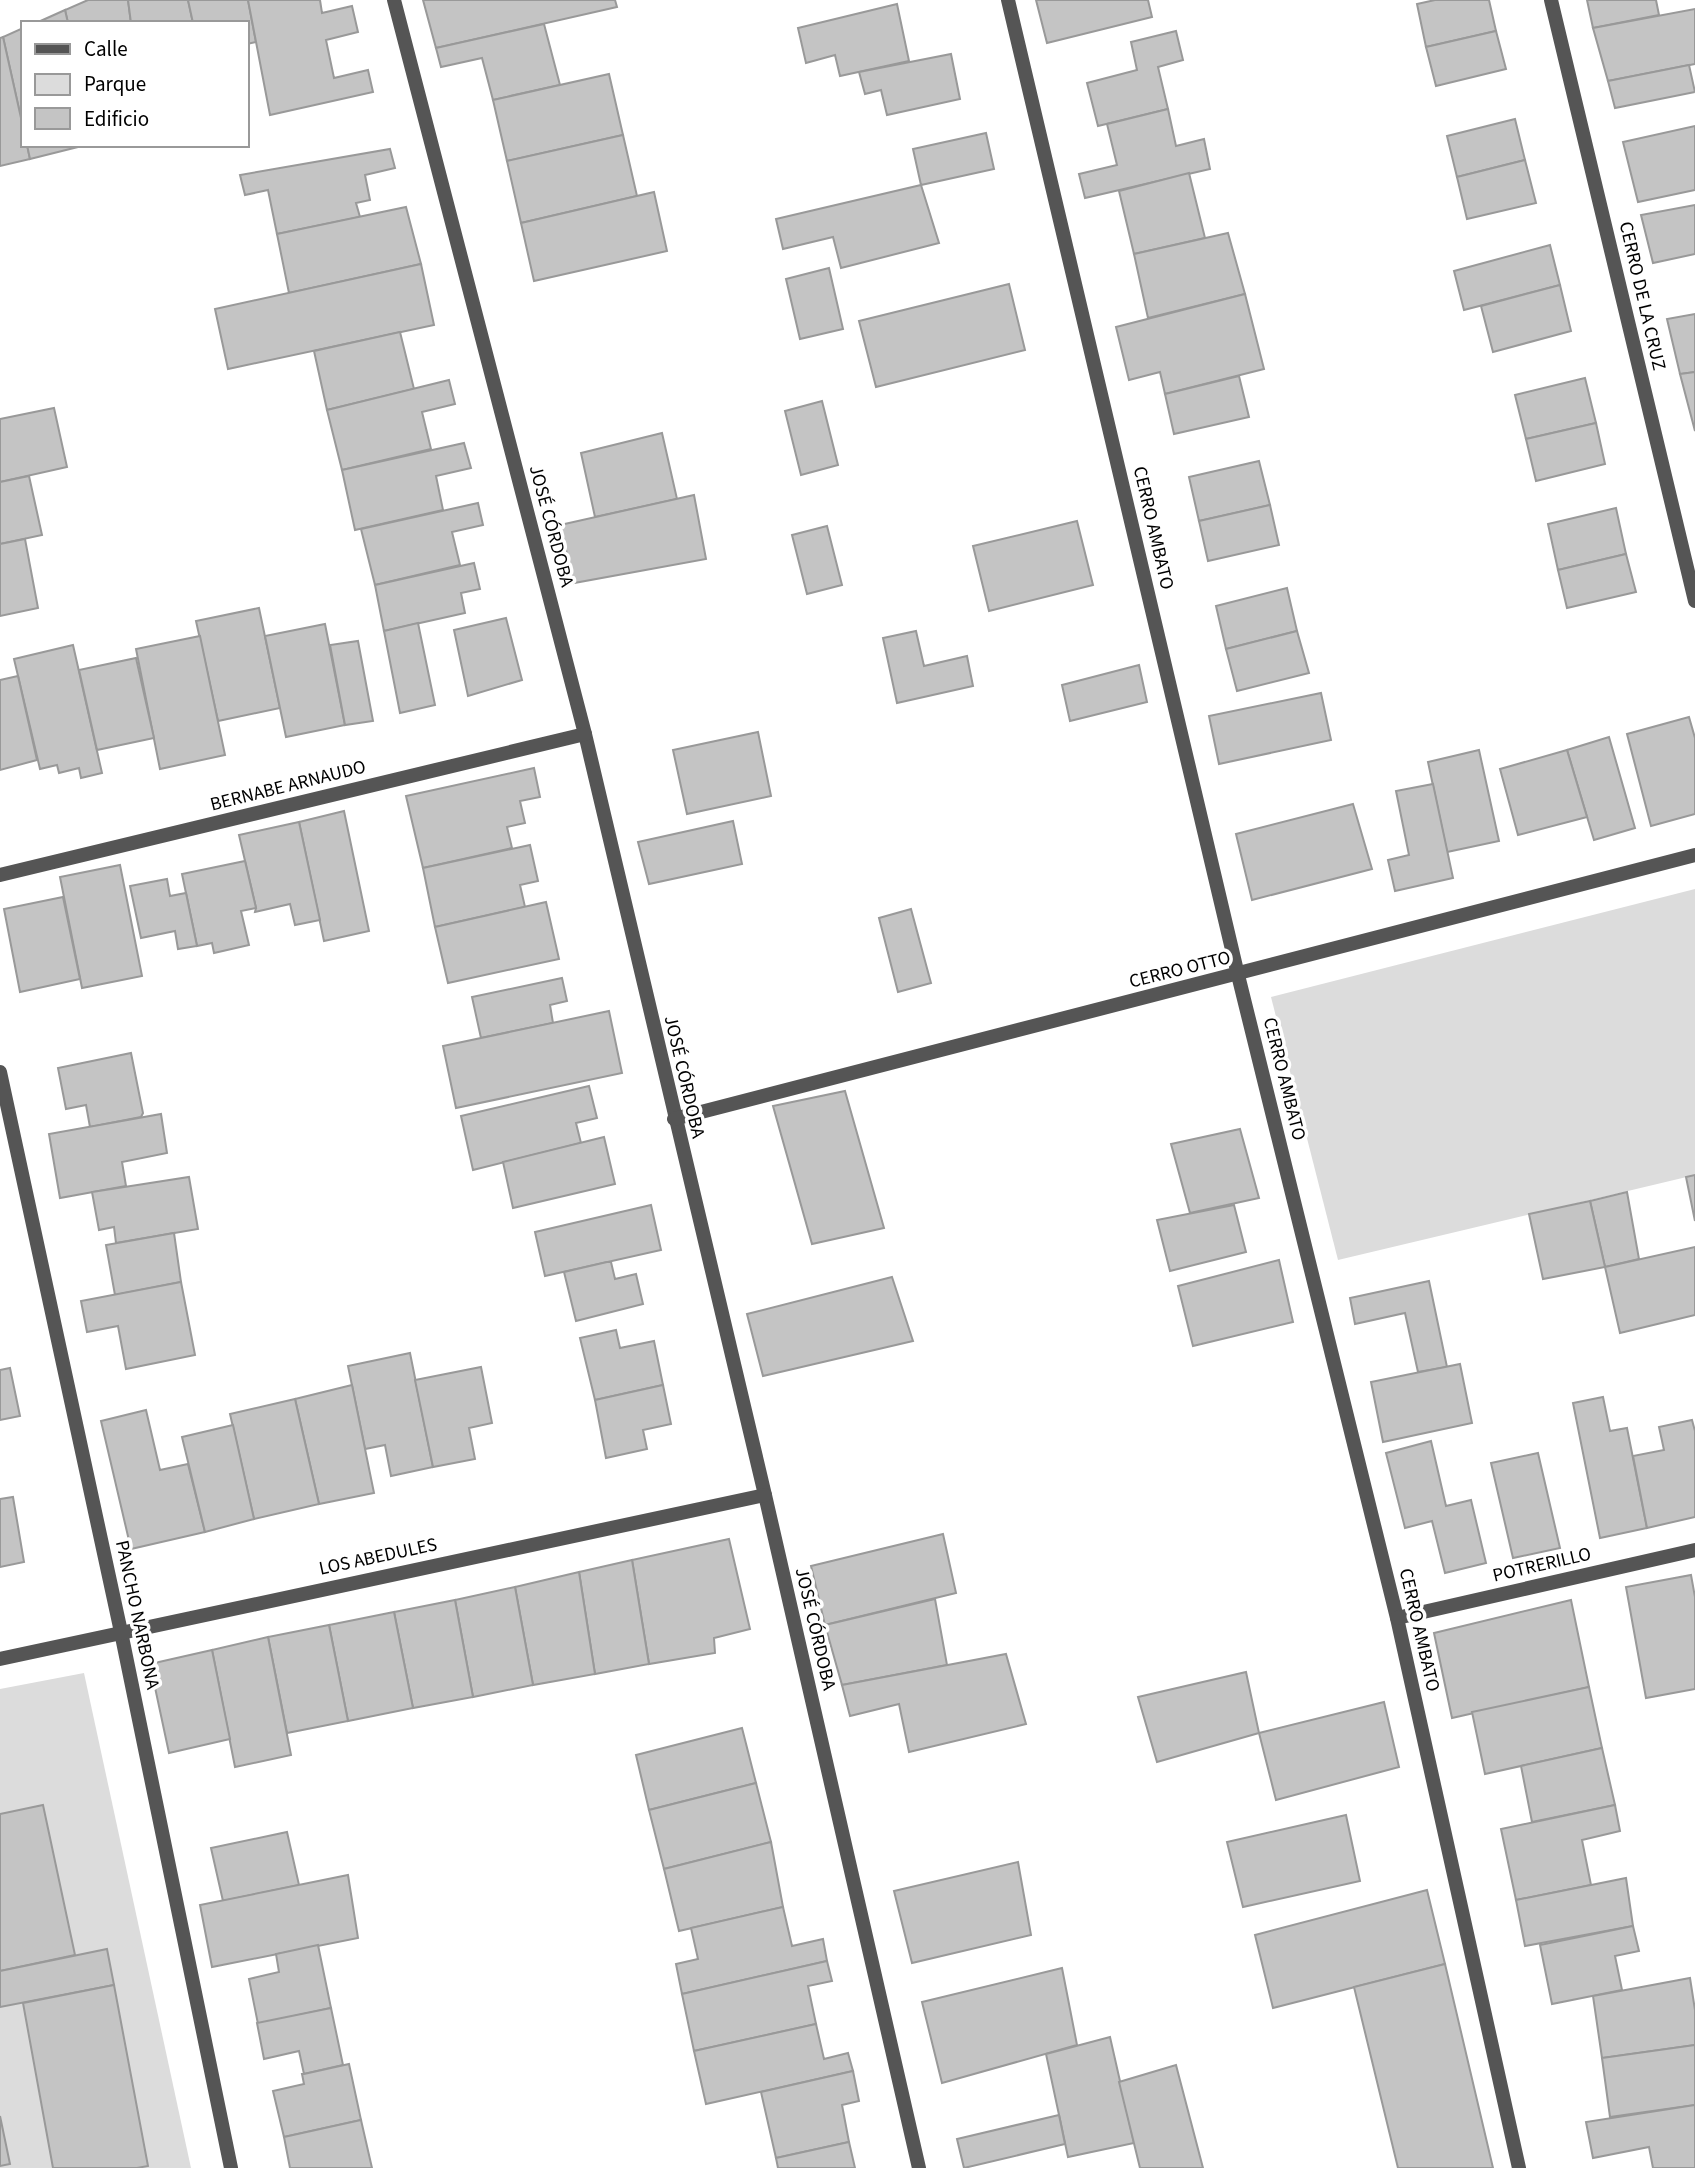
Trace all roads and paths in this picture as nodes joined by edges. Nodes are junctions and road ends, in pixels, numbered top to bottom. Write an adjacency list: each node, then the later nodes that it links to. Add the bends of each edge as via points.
1 (394, 0): 5 (street, JOSÉ CÓRDOBA)
2 (1009, 0): 8 (street, CERRO AMBATO)
3 (1551, 0): 4 (street, CERRO DE LA CRUZ)
4 (1695, 601)
5 (585, 734): 7 (street, BERNABE ARNAUDO); 10 (street, JOSÉ CÓRDOBA)
6 (1695, 855): 8 (street, CERRO OTTO)
7 (0, 875)
8 (1238, 975): 10 (street, CERRO OTTO); 13 (street, CERRO AMBATO)
9 (0, 1072): 14 (street, PANCHO NARBONA)
10 (674, 1119): 11 (street, JOSÉ CÓRDOBA)
11 (765, 1495): 14 (street, LOS ABEDULES); 17 (street, JOSÉ CÓRDOBA)
12 (1695, 1550): 13 (street, POTRERILLO)
13 (1397, 1618): 18 (street, CERRO AMBATO)
14 (121, 1632): 15 (street, LOS ABEDULES); 16 (street, PANCHO NARBONA)
15 (0, 1659)
16 (231, 2168)
17 (919, 2168)
18 (1519, 2168)

